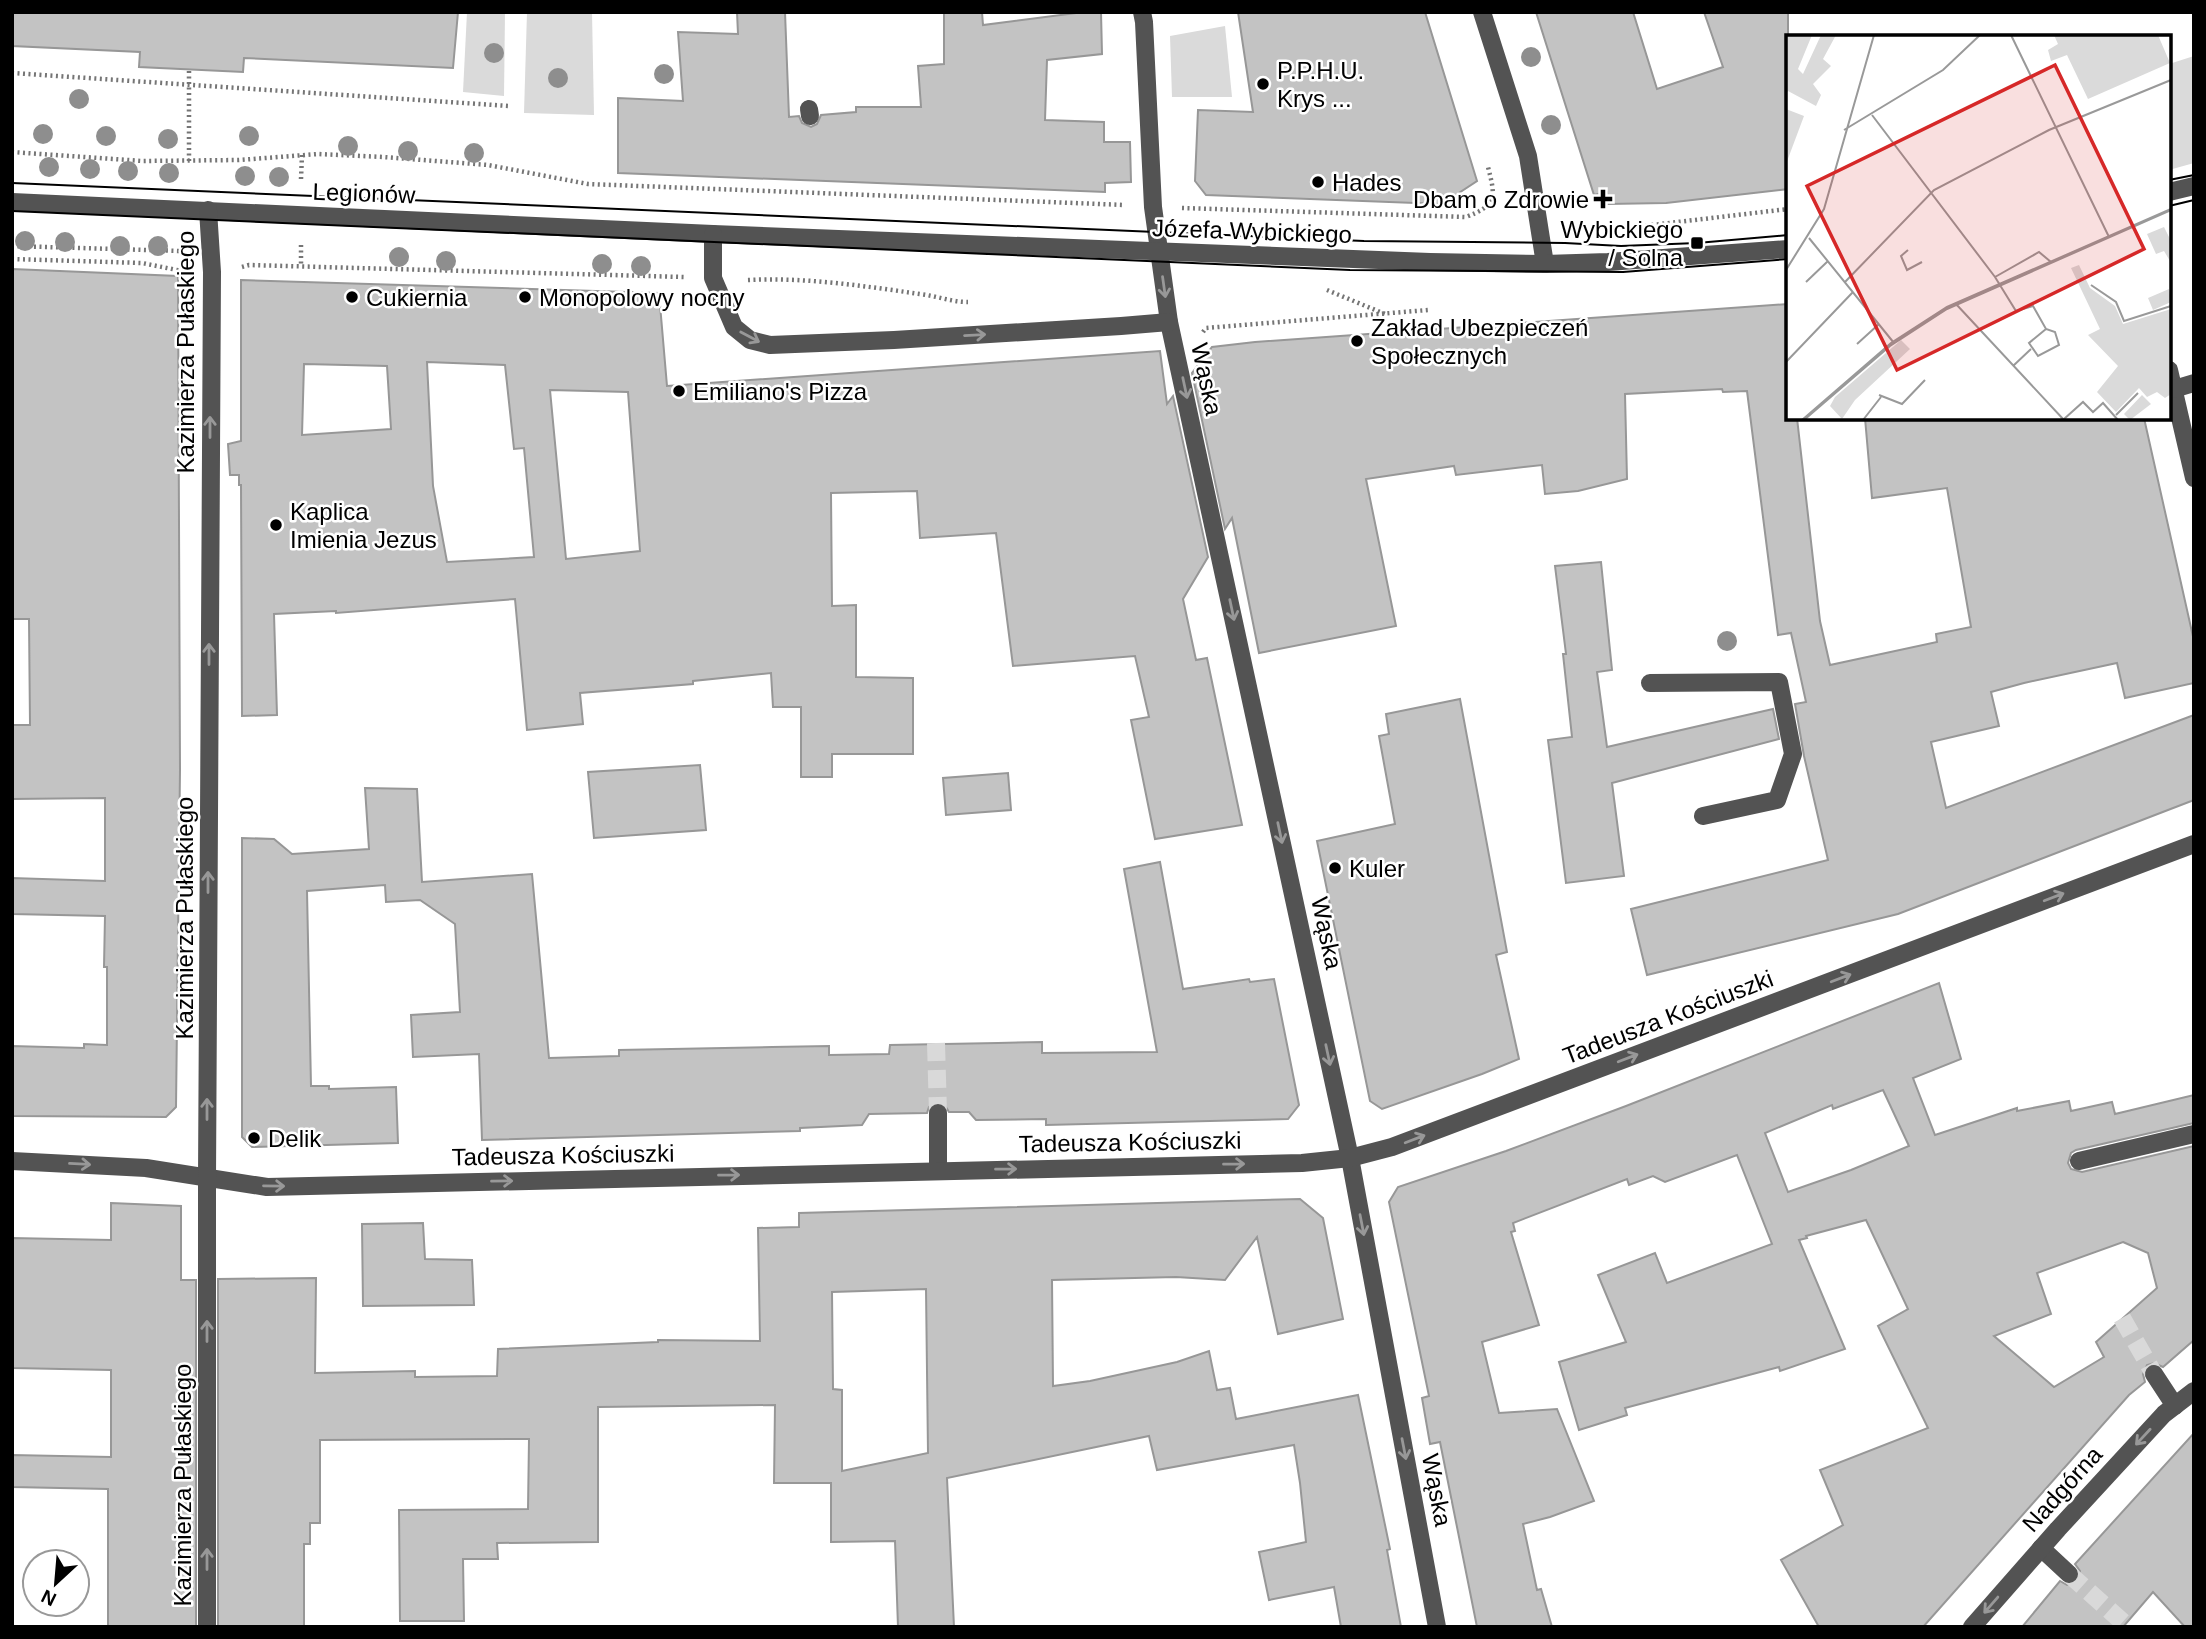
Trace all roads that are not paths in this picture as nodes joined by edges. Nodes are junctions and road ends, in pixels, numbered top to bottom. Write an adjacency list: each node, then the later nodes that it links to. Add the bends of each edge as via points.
1 (1142, 12): 9 (street, Wąska)
2 (1482, 12): 10 (street, via 1528,156)
3 (2194, 186): 4 (street)
4 (2171, 192)
5 (12, 202): 6 (street, Legionów)
6 (208, 210): 7 (street, Legionów); 25 (street, Kazimierza Pułaskiego, one-way to 6, via 212,272)
7 (713, 234): 9 (street, Józefa Wybickiego); 11 (street, one-way to 11, via 713,278 725,310 734,327 750,340 770,345)
8 (1786, 249): 10 (street, Józefa Wybickiego)
9 (1159, 252): 10 (street, Józefa Wybickiego); 11 (street, Wąska, one-way to 11)
10 (1545, 264)
11 (1169, 321): 21 (street, Wąska, one-way to 21)
12 (2171, 378): 14 (street)
13 (2194, 383): 14 (street)
14 (2174, 389): 15 (street)
15 (2194, 478)
16 (1650, 683): 17 (street, via 1779,682 1793,754 1777,800)
17 (1703, 816)
18 (2194, 844): 21 (street, Tadeusza Kościuszki, one-way to 18, via 1392,1147)
19 (937, 1112): 24 (street)
20 (2194, 1134): 23 (street)
21 (1350, 1158): 24 (street, Tadeusza Kościuszki, one-way to 21, via 1302,1163); 32 (street, Wąska, one-way to 32)
22 (12, 1161): 25 (street, Tadeusza Kościuszki, one-way to 25, via 146,1168)
23 (2079, 1161)
24 (938, 1170): 25 (street, Tadeusza Kościuszki, one-way to 24, via 267,1187)
25 (207, 1178): 31 (street, Kazimierza Pułaskiego, one-way to 25)
26 (2154, 1374): 28 (street)
27 (2194, 1391): 28 (street, Nadgórna)
28 (2175, 1406): 29 (street, Nadgórna, one-way to 29)
29 (2041, 1548): 30 (street); 33 (street, Nadgórna, one-way to 33)
30 (2069, 1574)
31 (207, 1627)
32 (1437, 1627)
33 (1972, 1627)

